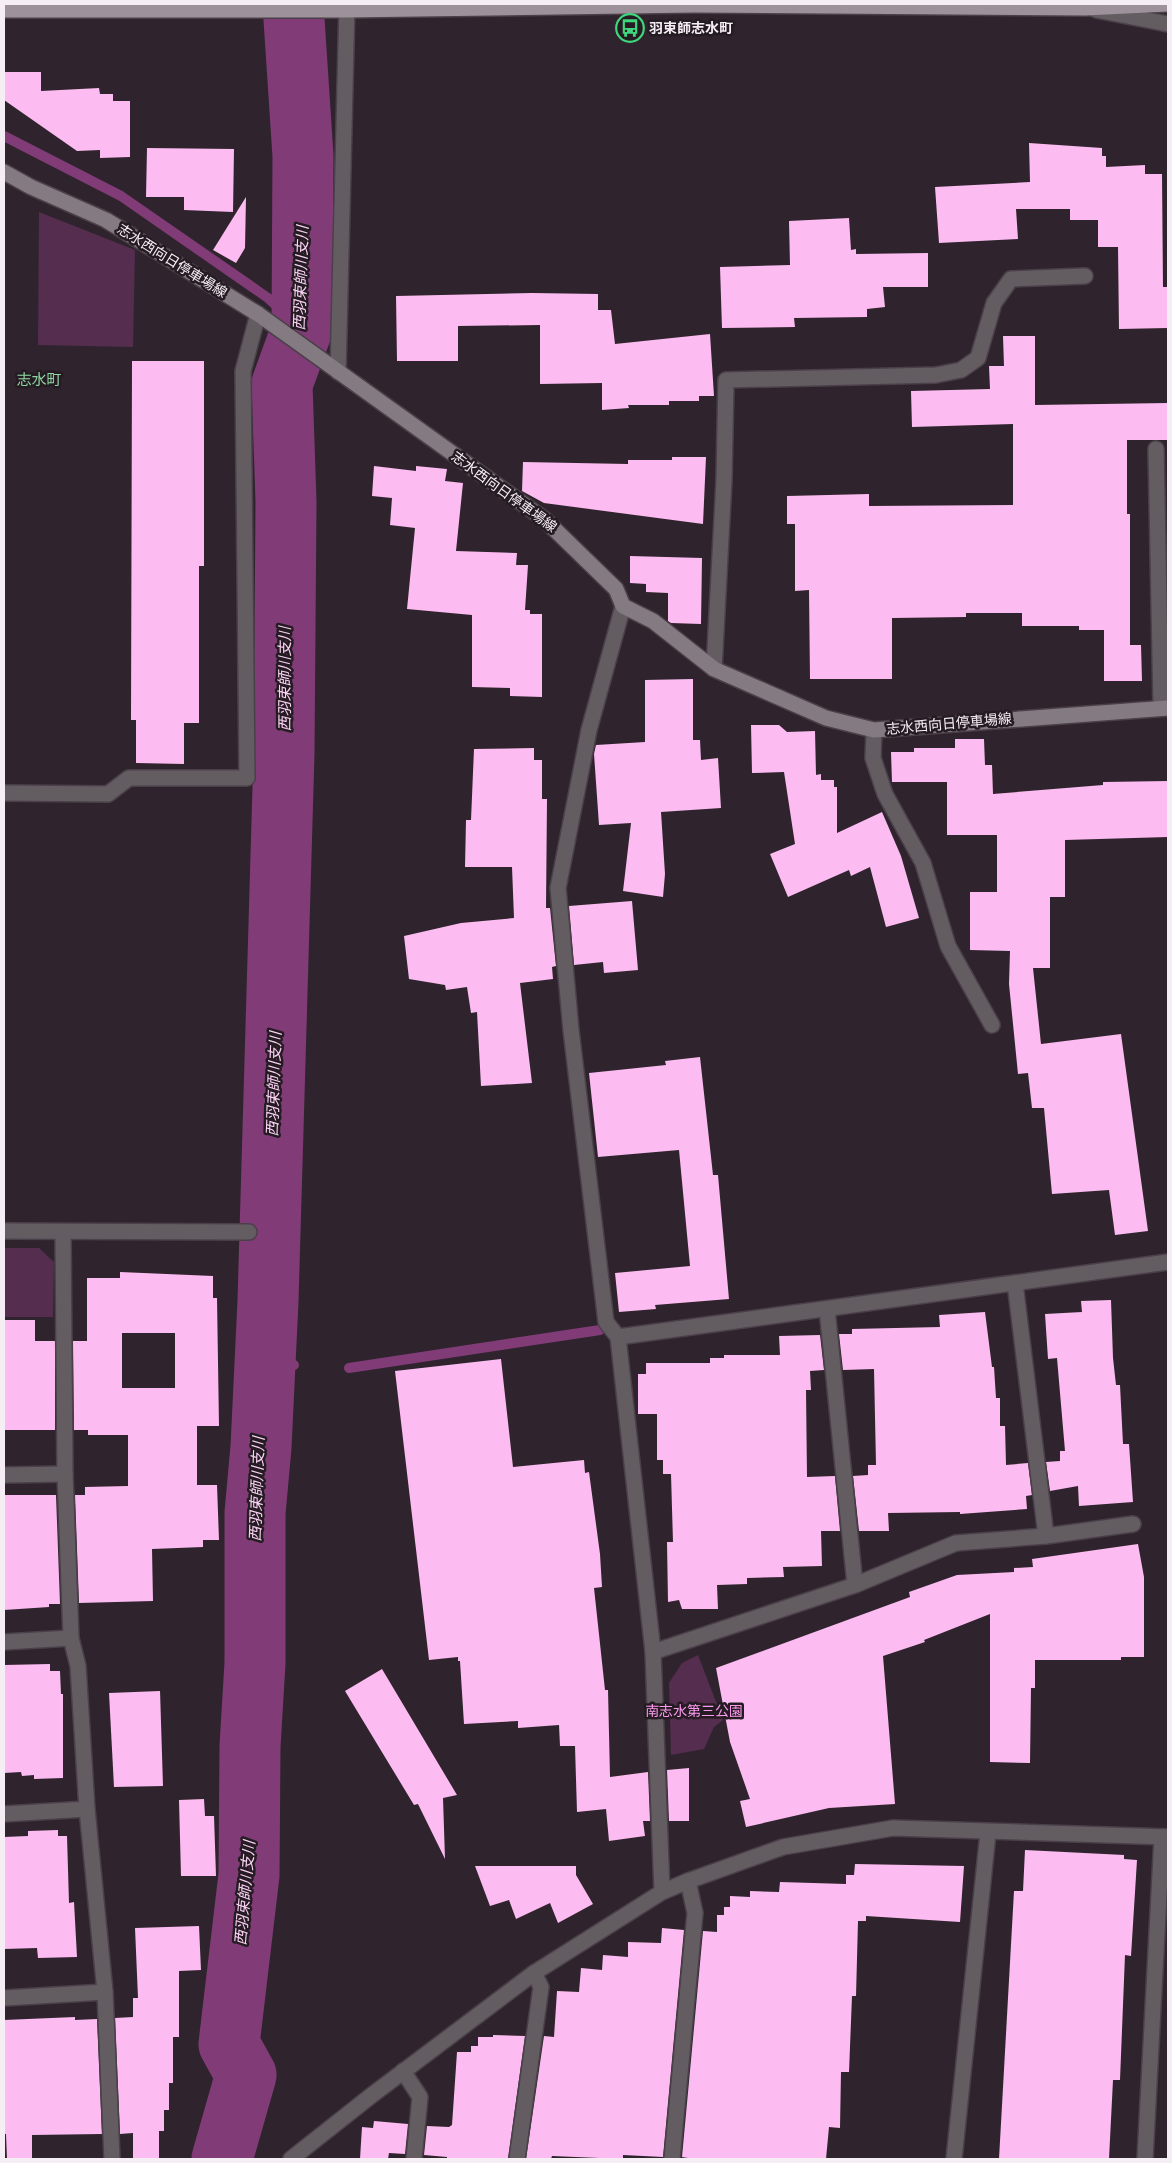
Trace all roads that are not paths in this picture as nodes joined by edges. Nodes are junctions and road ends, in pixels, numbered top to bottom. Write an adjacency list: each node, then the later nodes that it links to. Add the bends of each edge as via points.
1 (694, 4): 3 (main road); 4 (main road)
2 (1168, 4): 4 (main road)
3 (346, 7): 5 (main road); 10 (street)
4 (1085, 8): 6 (street)
5 (4, 10)
6 (1168, 24)
7 (4, 172): 9 (main road, 志水西向日停車場線, via 106,220)
8 (1085, 276): 13 (street, via 1011,279 994,303 978,358 961,370 936,375 726,380)
9 (258, 314): 10 (main road, 志水西向日停車場線); 16 (street, via 243,372 247,778 129,778 108,794)
10 (338, 372): 12 (main road, 志水西向日停車場線, via 544,519 616,589)
11 (1156, 449): 14 (street)
12 (623, 606): 13 (main road, 志水西向日停車場線, via 653,621); 24 (street, via 590,730 558,888 570,1030 606,1322)
13 (714, 669): 15 (main road, 志水西向日停車場線, via 826,718)
14 (1164, 707): 15 (main road, 志水西向日停車場線)
15 (874, 730): 17 (street, via 874,758 885,794 923,863 948,946)
16 (4, 793)
17 (992, 1025)
18 (4, 1231): 19 (street)
19 (63, 1232): 20 (street); 25 (street)
20 (249, 1232)
21 (1168, 1262): 22 (street)
22 (1015, 1283): 23 (street); 28 (street)
23 (827, 1309): 24 (street); 29 (street)
24 (618, 1337): 32 (street)
25 (64, 1474): 26 (street); 30 (street)
26 (4, 1475)
27 (1133, 1524): 28 (street)
28 (1046, 1536): 29 (street, via 956,1543)
29 (855, 1585): 32 (street)
30 (70, 1638): 31 (street); 33 (street, via 78,1666)
31 (4, 1642)
32 (653, 1652): 38 (street)
33 (87, 1808): 34 (street); 40 (street)
34 (4, 1814)
35 (988, 1833): 36 (street); 37 (street, via 893,1828 783,1847); 48 (street)
36 (1165, 1837): 49 (street)
37 (688, 1881): 38 (street); 47 (street, via 695,1913)
38 (662, 1892): 39 (street)
39 (534, 1973): 42 (street); 46 (street, via 541,1987)
40 (105, 1992): 41 (street); 43 (street)
41 (4, 1998)
42 (403, 2071): 44 (street); 45 (street, via 420,2097)
43 (112, 2159)
44 (291, 2159)
45 (414, 2159)
46 (517, 2159)
47 (672, 2159)
48 (954, 2159)
49 (1145, 2159)

